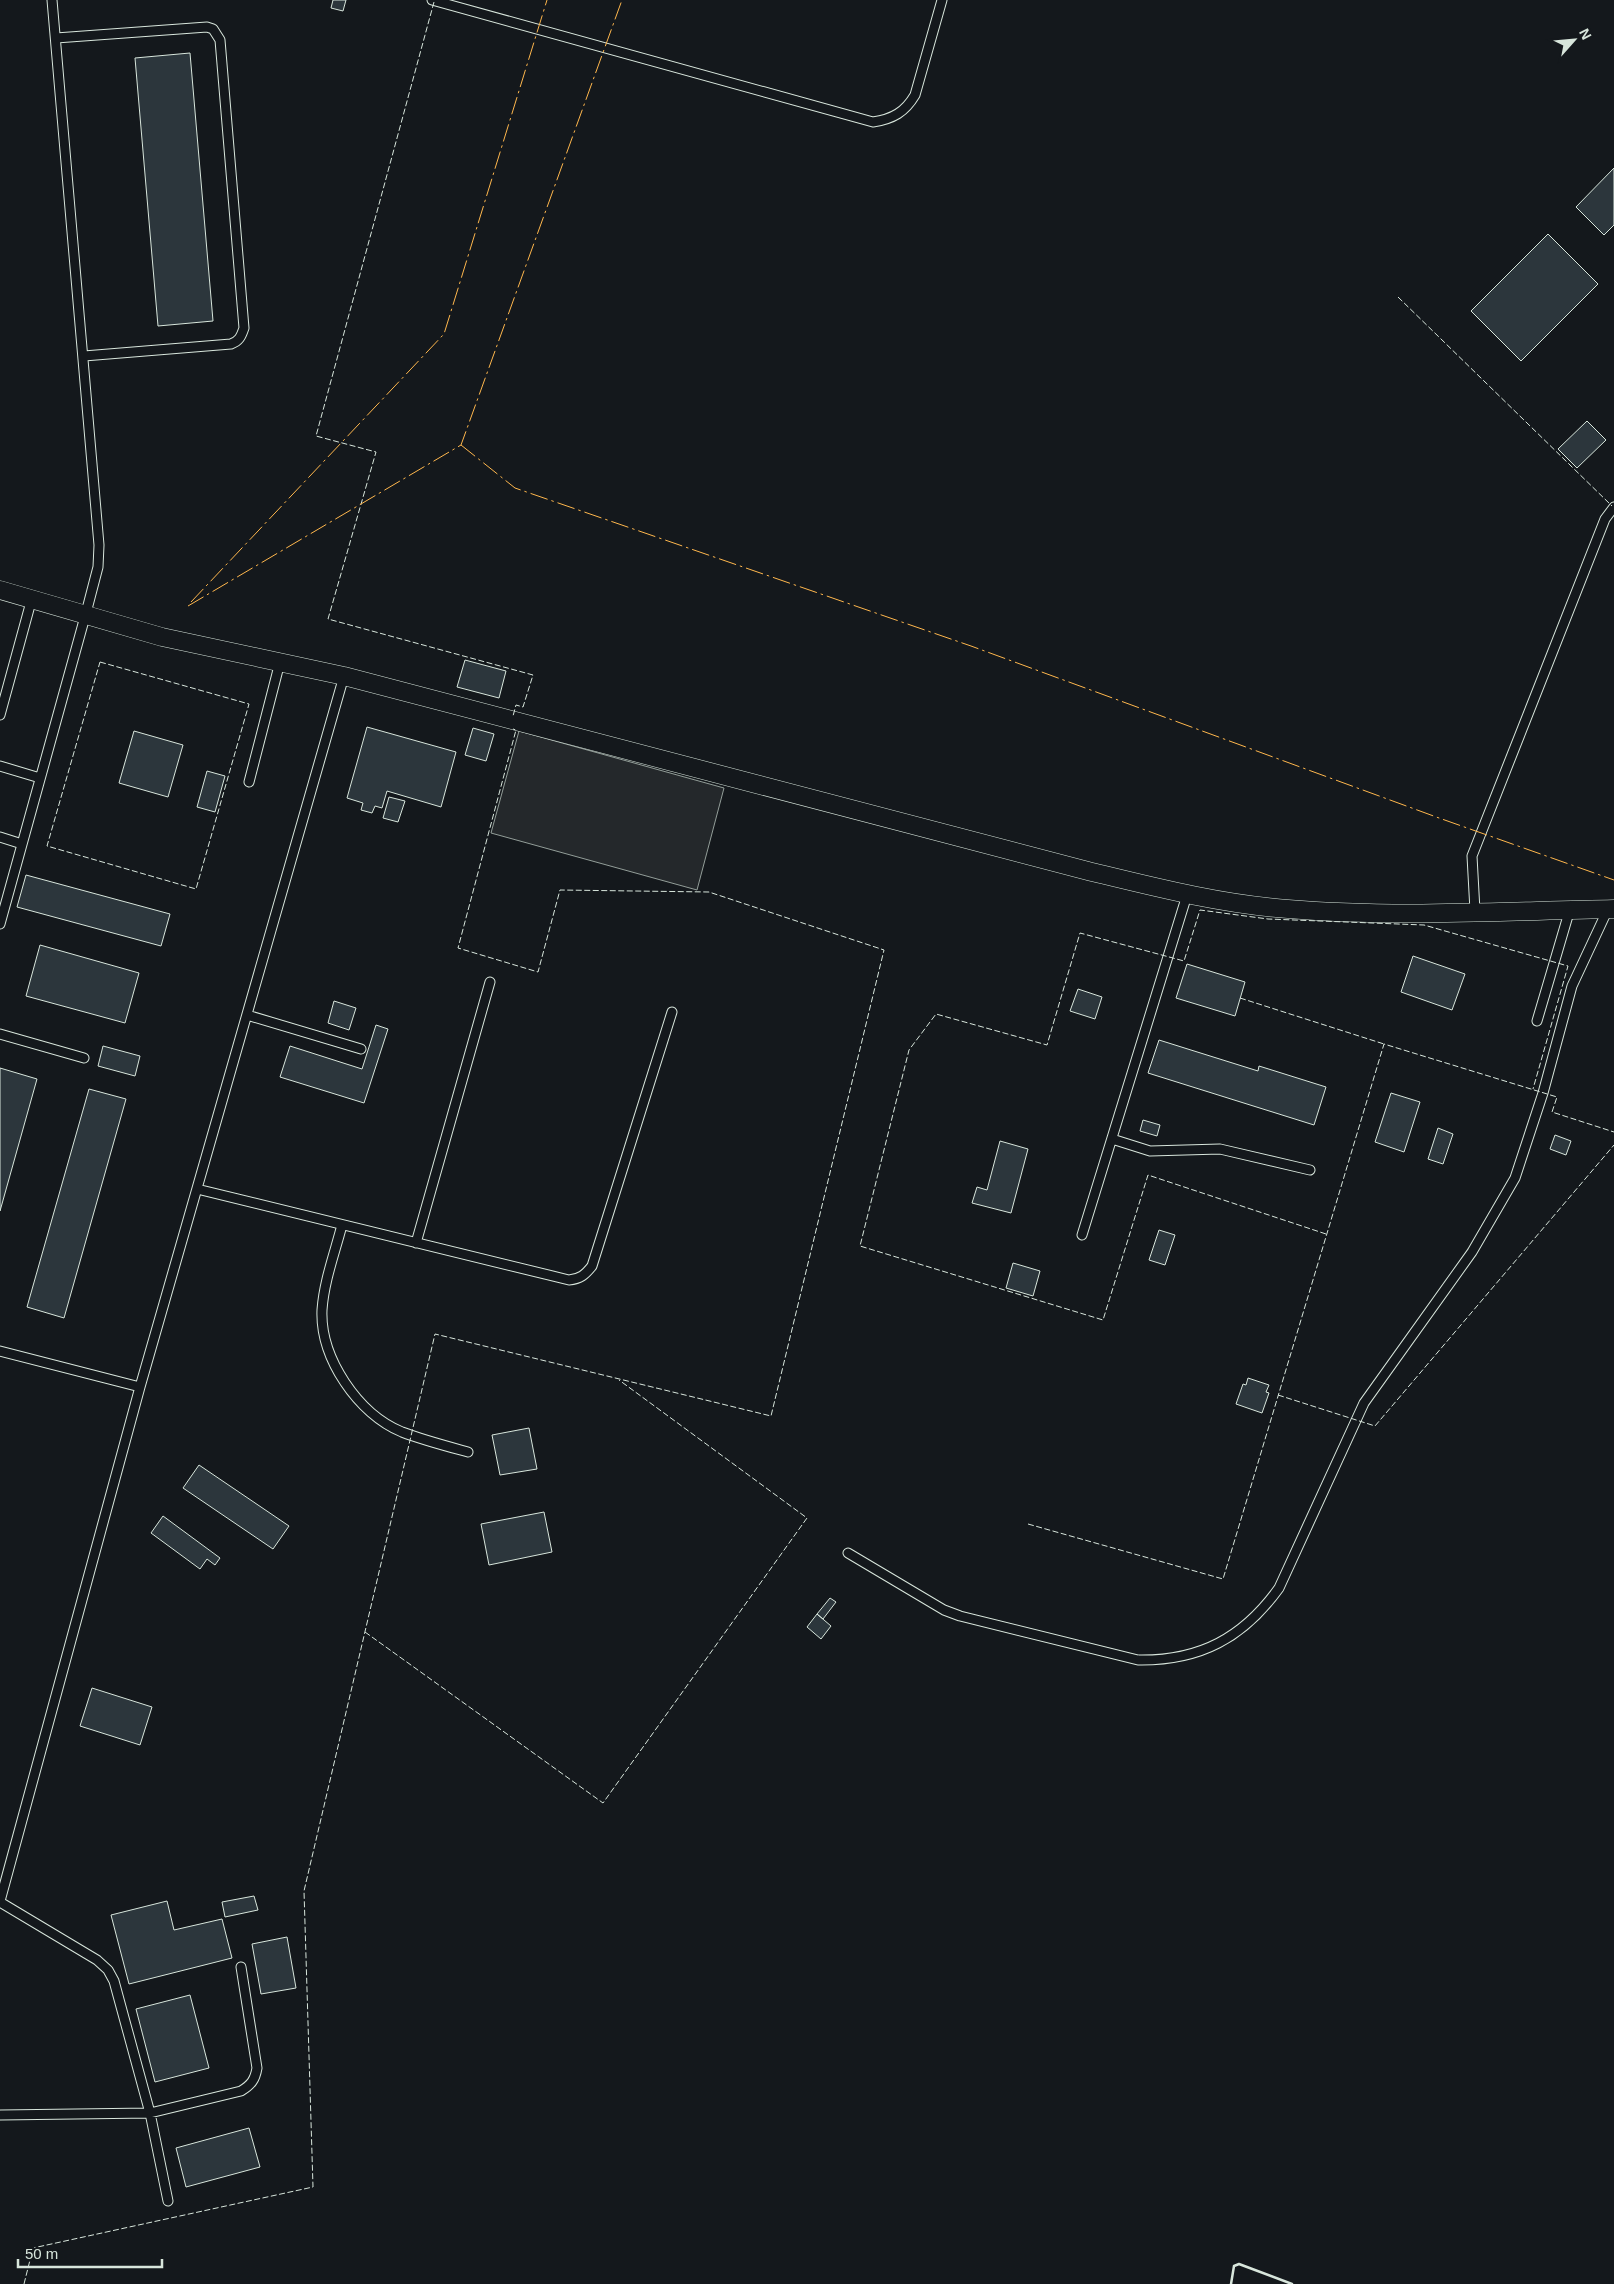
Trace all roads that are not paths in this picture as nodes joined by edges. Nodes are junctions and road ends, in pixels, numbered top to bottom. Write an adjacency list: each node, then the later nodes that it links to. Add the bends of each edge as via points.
1 (52, 0): 4 (lane)
2 (432, 0): 3 (lane, via 873,122 886,120 909,106)
3 (942, 0)
4 (56, 38): 5 (lane); 5 (lane, via 207,27 213,29 220,40 244,328 241,336 230,344)
5 (84, 356): 9 (lane, via 99,545 98,567)
6 (1614, 507): 21 (lane, via 1605,520 1472,856)
7 (0, 590): 8 (street)
8 (32, 598): 9 (street); 12 (lane)
9 (86, 613): 10 (street, via 177,641); 14 (lane)
10 (280, 662): 11 (street); 15 (lane)
11 (344, 676): 18 (street, via 1088,871); 25 (lane)
12 (0, 715)
13 (0, 766): 14 (lane)
14 (40, 778): 17 (lane)
15 (248, 782)
16 (0, 837): 17 (lane)
17 (22, 844): 22 (lane)
18 (1187, 894): 21 (street, via 1287,909); 30 (lane)
19 (1570, 909): 20 (street); 21 (street); 26 (lane)
20 (1611, 909): 39 (lane, via 1572,986 1544,1093 1515,1178 1472,1252 1364,1402 1279,1588 1263,1610 1242,1629 1221,1642 1183,1657 1138,1660 960,1616 944,1610)
21 (1474, 911)
22 (0, 924)
23 (490, 982): 35 (lane)
24 (672, 1012): 35 (lane, via 592,1266 586,1274 569,1280)
25 (247, 1015): 28 (lane); 32 (lane)
26 (1537, 1021)
27 (0, 1034): 29 (lane)
28 (361, 1049)
29 (84, 1058)
30 (1112, 1139): 31 (lane, via 1150,1151 1220,1150); 34 (lane)
31 (1310, 1170)
32 (197, 1189): 33 (lane); 37 (lane)
33 (342, 1225): 35 (lane); 38 (lane, via 322,1311 324,1333 342,1379 357,1398 401,1432)
34 (1082, 1235)
35 (416, 1243)
36 (0, 1351): 37 (lane)
37 (140, 1387): 40 (lane)
38 (468, 1452)
39 (848, 1553)
40 (0, 1902): 42 (lane, via 98,1960 108,1970 114,1981)
41 (241, 1967): 42 (lane, via 257,2068 255,2078 241,2091)
42 (150, 2113): 43 (lane); 44 (lane)
43 (0, 2115)
44 (168, 2201)

